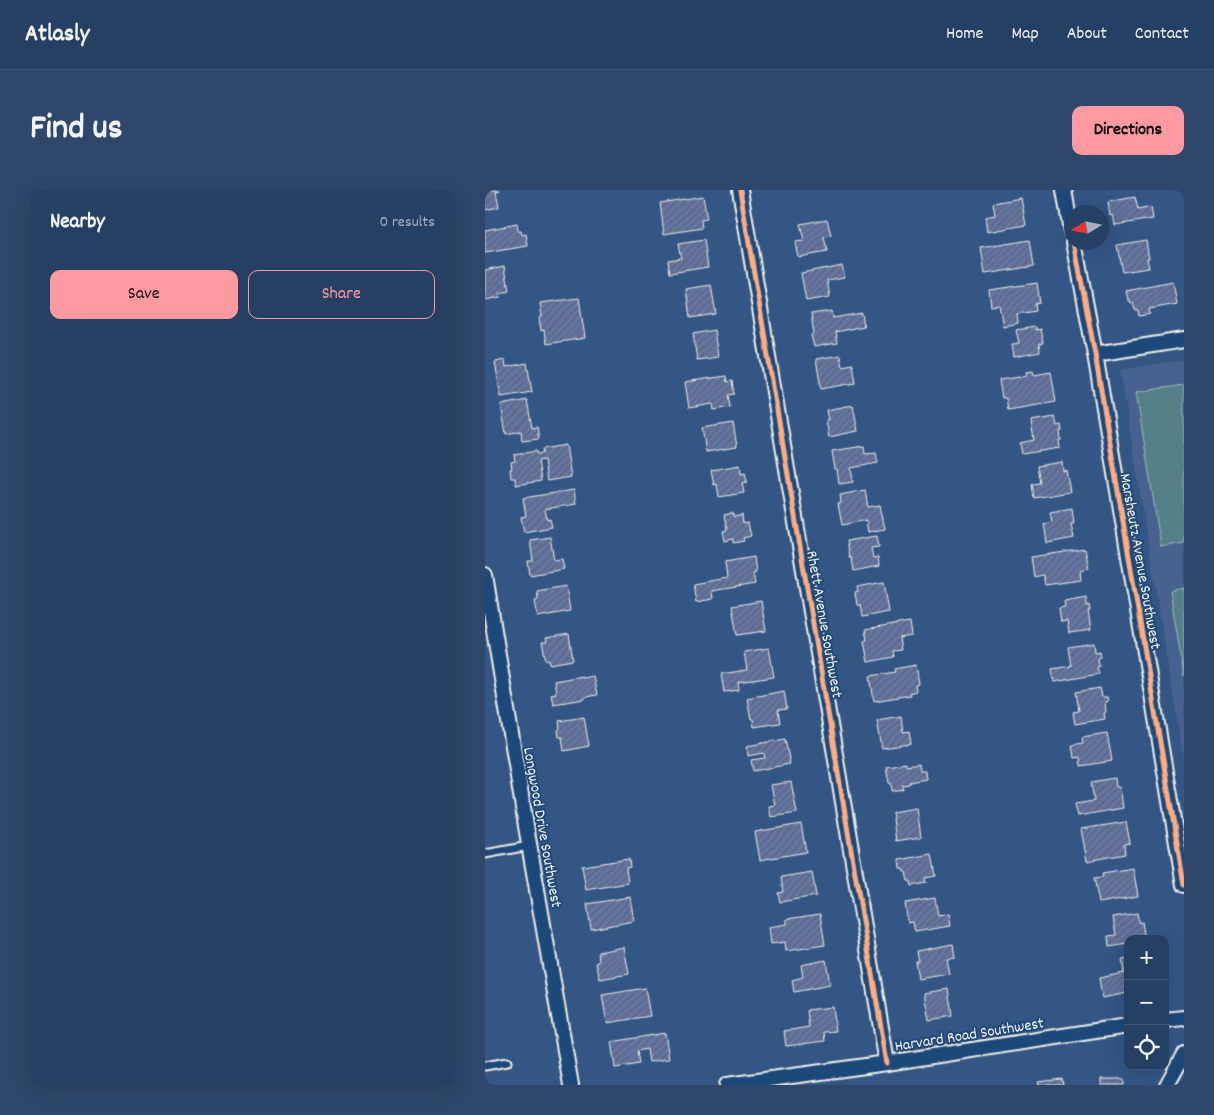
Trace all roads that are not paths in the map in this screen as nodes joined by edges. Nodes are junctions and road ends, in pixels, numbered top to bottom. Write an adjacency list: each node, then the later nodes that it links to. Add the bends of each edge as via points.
1 (740, 190): 17 (street, Rhett Avenue Southwest)
2 (1064, 190): 3 (street)
3 (1067, 205)
4 (1076, 250): 6 (street, Marsheutz Avenue Southwest)
5 (1184, 340): 6 (street)
6 (1095, 354): 8 (street, Marsheutz Avenue Southwest)
7 (486, 584): 9 (street, Longwood Drive Southwest)
8 (1180, 835): 11 (street, Marsheutz Avenue Southwest)
9 (529, 846): 10 (lane); 19 (street, Longwood Drive Southwest)
10 (485, 854)
11 (1184, 885)
12 (1184, 1018): 13 (street)
13 (1169, 1020)
14 (1124, 1027): 17 (street, Harvard Road Southwest)
15 (1184, 1054): 21 (street)
16 (507, 1062): 18 (lane)
17 (887, 1063): 20 (street, Harvard Road Southwest)
18 (485, 1066)
19 (571, 1085)
20 (727, 1085)
21 (1167, 1085)

